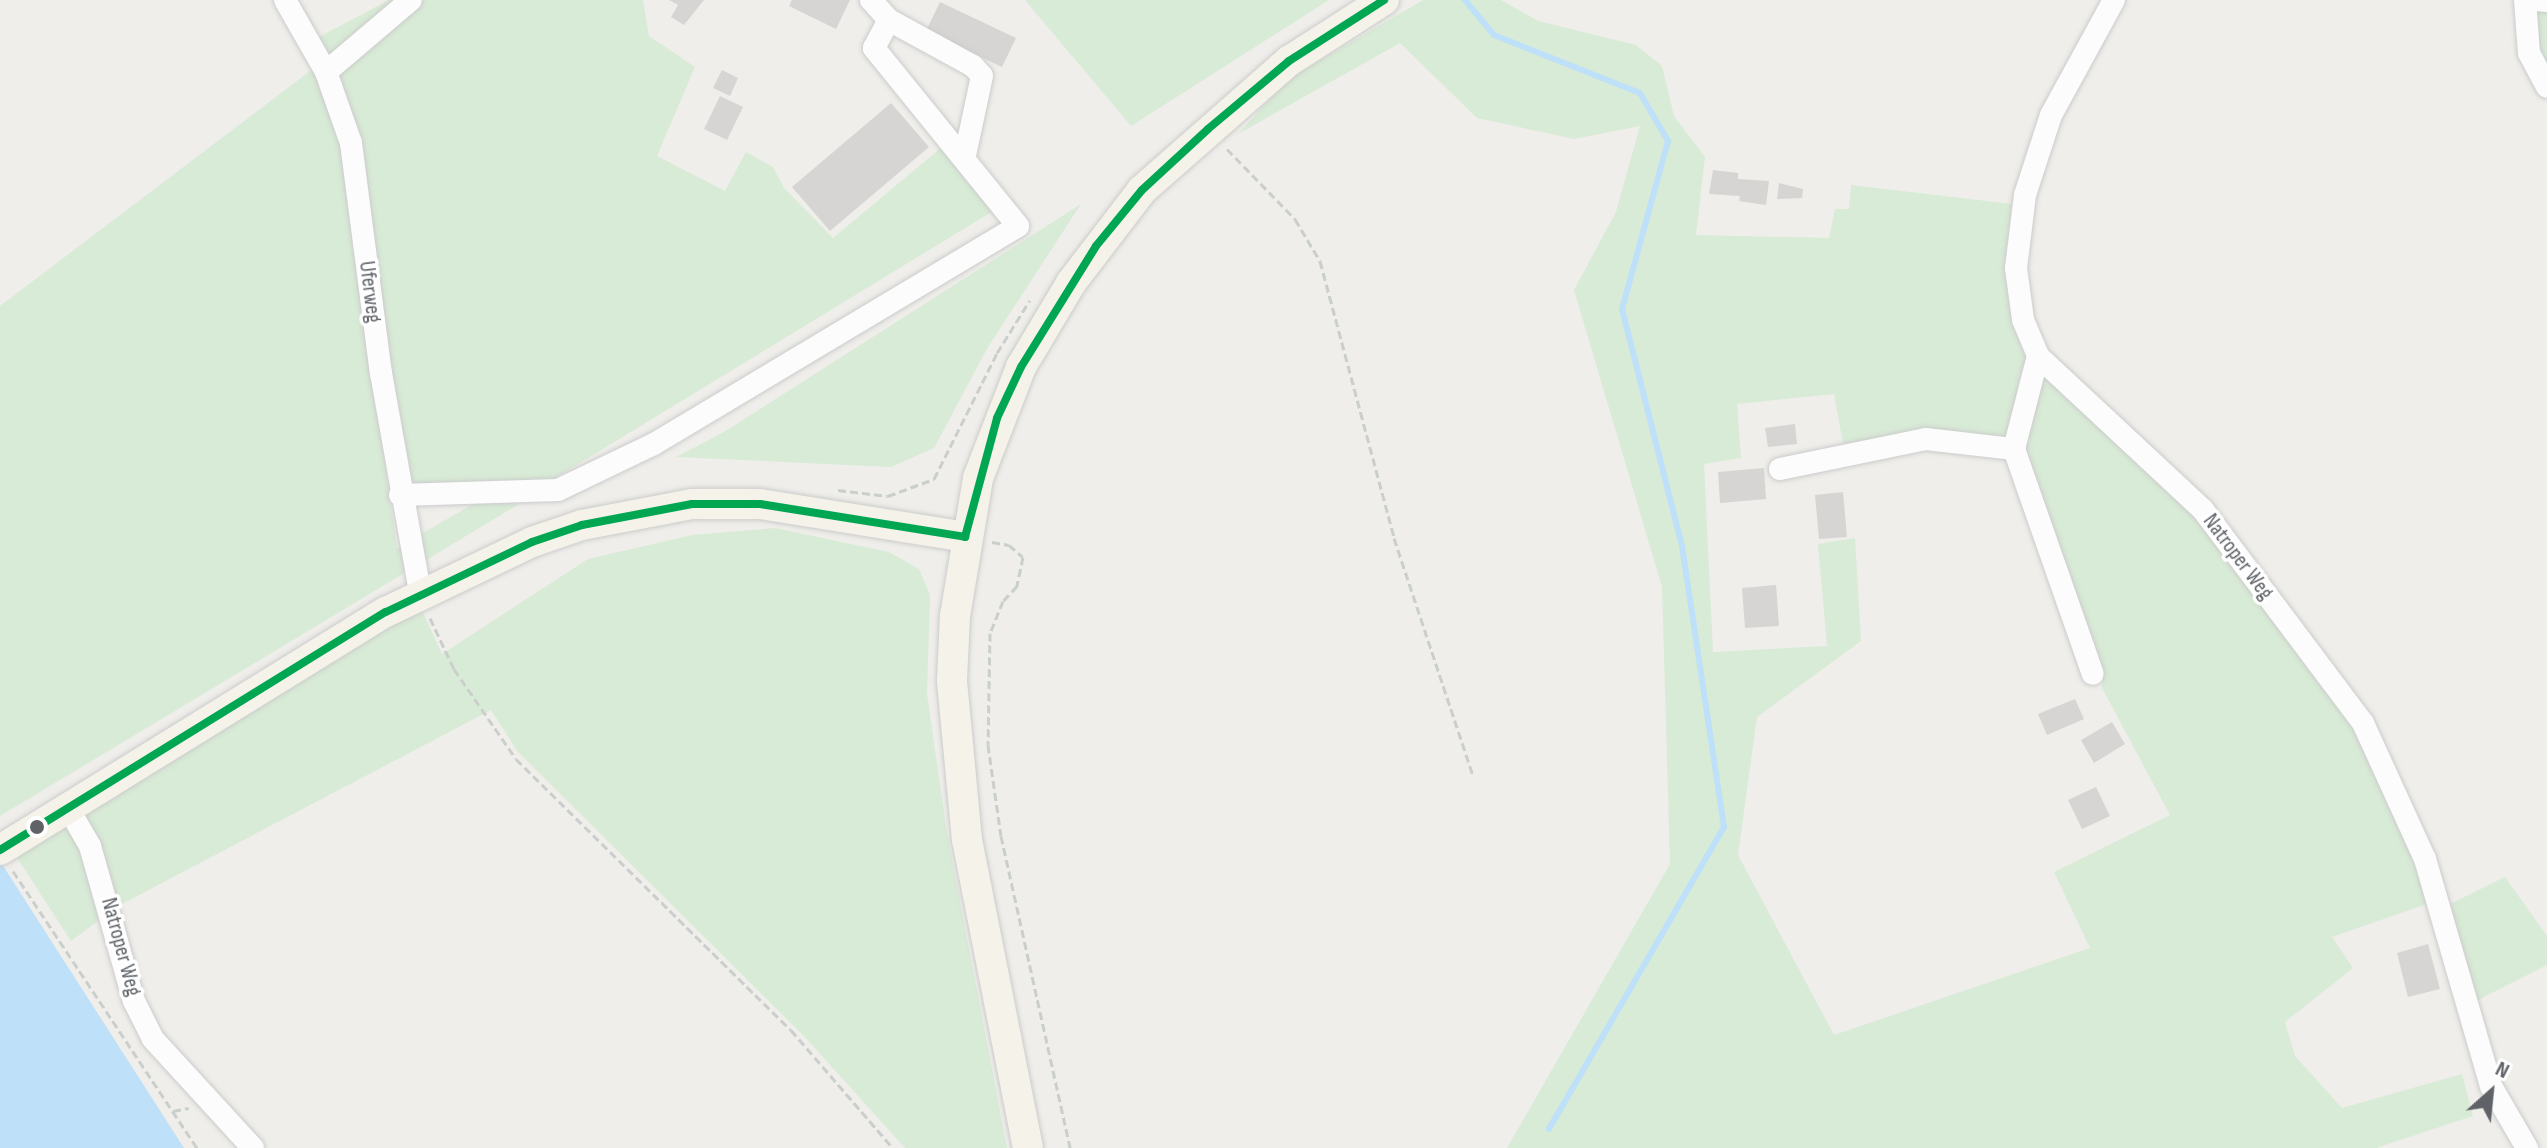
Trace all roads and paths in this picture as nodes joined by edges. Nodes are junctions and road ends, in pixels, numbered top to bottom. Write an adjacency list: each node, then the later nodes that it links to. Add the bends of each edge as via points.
1 (285, 0): 10 (street, Uferweg)
2 (411, 0): 10 (street)
3 (871, 0): 9 (street)
4 (1384, 0): 12 (main road, via 1289,61)
5 (2114, 0): 15 (street, Natroper Weg, via 2051,115 2025,195 2016,268 2023,320)
6 (2525, 0): 11 (street, via 2529,53)
7 (2537, 0): 8 (street)
8 (2547, 1)
9 (889, 20): 13 (street, via 874,48); 13 (street, via 982,76)
10 (326, 72): 19 (street, Uferweg, via 351,143)
11 (2547, 87)
12 (1208, 129): 20 (main road, via 1142,190 1096,246 1051,316 997,418); 23 (path, via 1295,219 1320,261 1394,538)
13 (965, 155): 19 (street, via 1018,226 654,444 558,490)
14 (1037, 290): 18 (path, via 997,353 934,479 888,496)
15 (2038, 356): 16 (street); 31 (street, Natroper Weg, via 2203,510 2363,723 2425,859 2491,1086)
16 (2014, 449): 17 (street, via 1926,439); 22 (street)
17 (1780, 469)
18 (832, 489)
19 (400, 495): 21 (street, Uferweg)
20 (965, 537): 21 (main road, via 760,504 692,504 633,512 532,542); 29 (main road, via 952,681 967,840); 30 (path, via 1009,545 1023,557 1017,586 1003,601 990,633 988,745 1001,836)
21 (421, 597): 24 (main road, via 386,612); 28 (path, via 454,669 516,759 791,1030)
22 (2093, 674)
23 (1473, 776)
24 (68, 808): 25 (main road); 27 (street, Natroper Weg, via 90,846 134,1001 153,1039)
25 (5, 859): 26 (path)
26 (197, 1148)
27 (253, 1148)
28 (893, 1148)
29 (1028, 1148)
30 (1070, 1148)
31 (2527, 1148)

